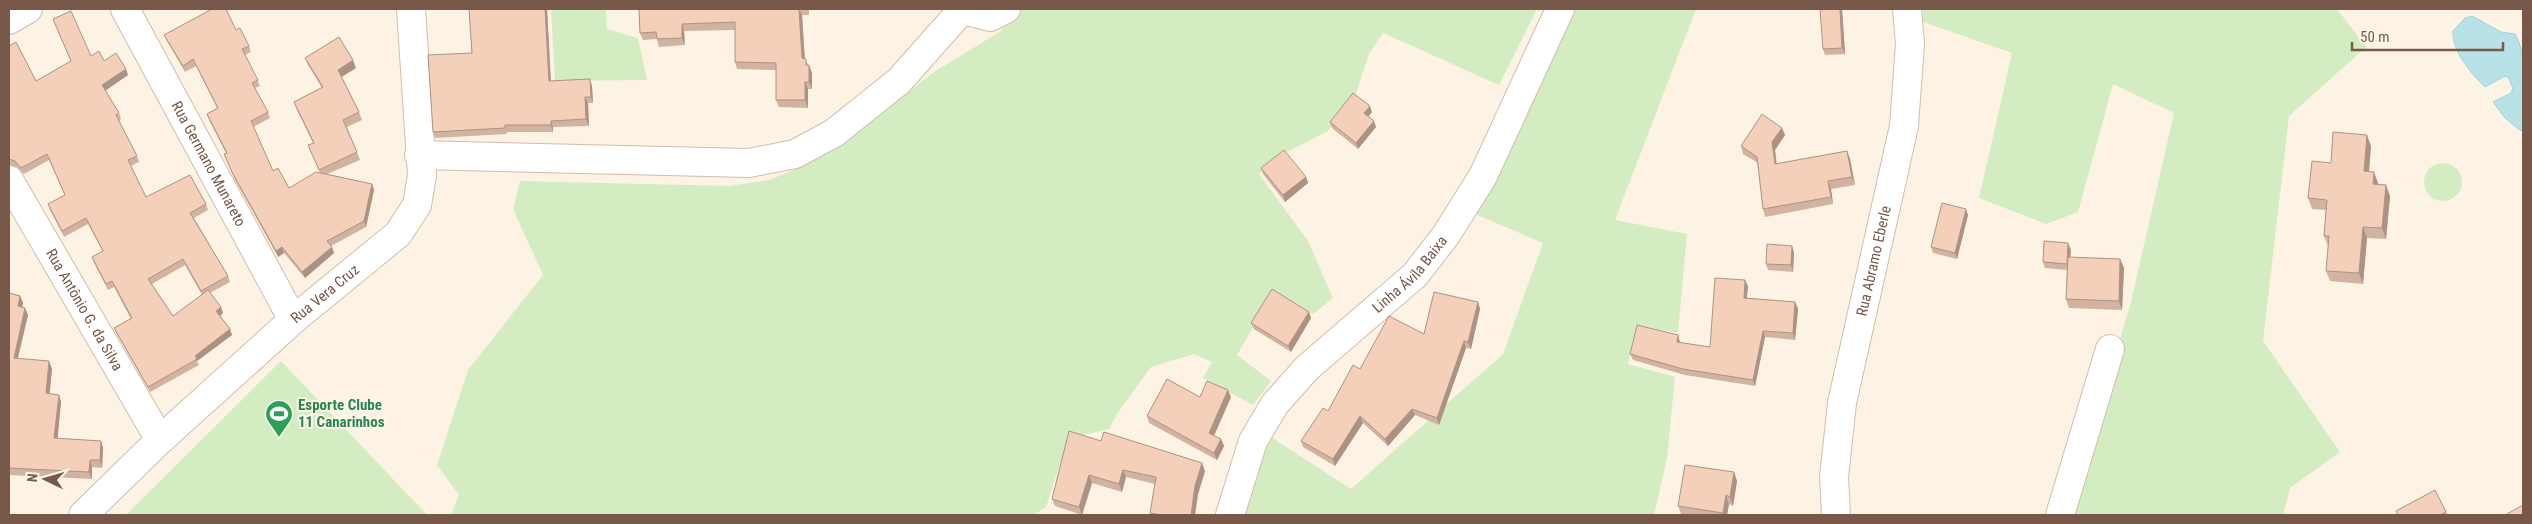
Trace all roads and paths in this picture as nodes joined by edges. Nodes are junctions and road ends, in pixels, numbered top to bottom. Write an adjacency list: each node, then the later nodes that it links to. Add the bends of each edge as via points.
1 (28, 9): 8 (street)
2 (125, 9): 11 (street, Rua Germano Munareto)
3 (411, 9): 9 (street, Rua Vera Cruz)
4 (961, 9): 5 (street, via 990,17); 9 (street, via 899,81 834,134 795,154 749,163)
5 (1006, 9)
6 (1560, 9): 15 (street, Linha Ávila Baixa, via 1483,176 1446,235 1415,275 1307,368 1275,404 1253,441)
7 (1907, 9): 16 (street, Rua Abramo Eberle, via 1910,44 1904,126 1842,403 1834,477)
8 (9, 20)
9 (419, 155): 11 (street, Rua Vera Cruz, via 420,194 405,225)
10 (9, 180): 13 (street, Rua Antônio G. da Silva)
11 (293, 320): 13 (street, Rua Vera Cruz)
12 (2110, 349): 17 (street)
13 (160, 440): 14 (street, Rua Vera Cruz)
14 (83, 515)
15 (1230, 515)
16 (1836, 515)
17 (2060, 515)

